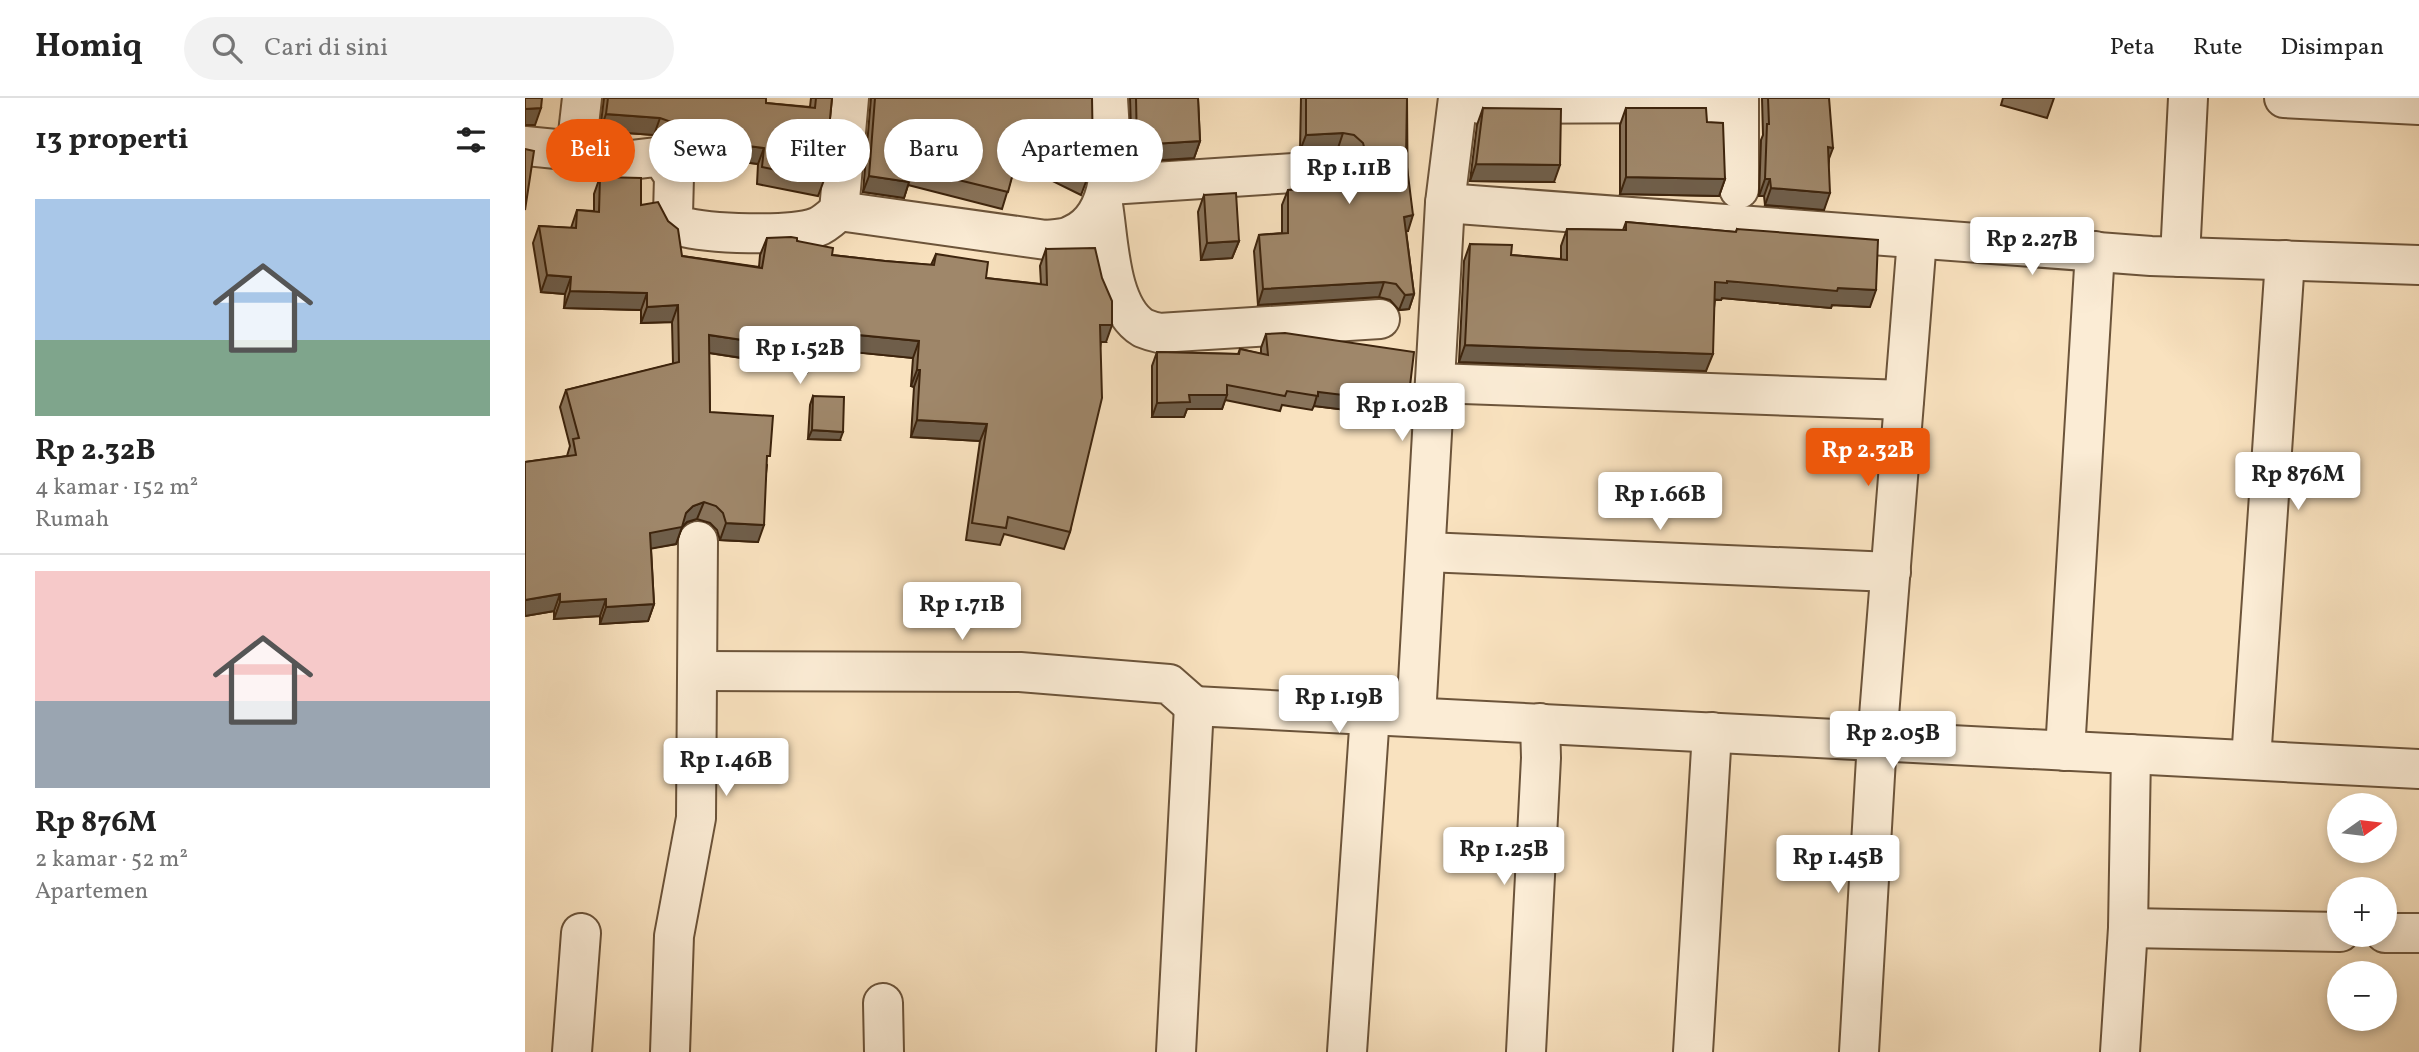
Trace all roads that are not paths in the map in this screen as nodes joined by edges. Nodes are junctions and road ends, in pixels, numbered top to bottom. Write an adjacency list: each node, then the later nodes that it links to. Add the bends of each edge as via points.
1 (582, 98): 9 (street)
2 (849, 98): 17 (street)
3 (1108, 98): 15 (street)
4 (1460, 98): 7 (street, via 1480,104); 16 (street)
5 (2188, 98): 20 (street)
6 (2284, 98): 8 (street)
7 (1739, 103): 14 (street)
8 (2419, 105)
9 (580, 119)
10 (525, 146): 11 (street)
11 (546, 148)
12 (635, 159): 17 (street, via 656,157 664,161 674,176 673,215 680,226 699,231 802,232 820,226)
13 (1339, 170): 15 (street)
14 (1739, 189)
15 (1106, 195): 17 (street, via 1090,223 1072,236 1046,240); 23 (street, via 1113,275 1121,302 1144,328 1159,333)
16 (1445, 203): 18 (street); 24 (street)
17 (839, 211)
18 (1917, 239): 19 (street); 25 (street)
19 (2095, 251): 20 (street); 36 (street)
20 (2180, 257): 21 (street)
21 (2285, 260): 22 (street); 38 (street)
22 (2419, 265)
23 (1380, 318)
24 (1435, 383): 25 (street); 27 (street)
25 (1904, 400): 28 (street)
26 (698, 541): 29 (street)
27 (1426, 552): 28 (street); 32 (street)
28 (1891, 572): 35 (street)
29 (698, 671): 30 (street, via 1020,672 1169,684); 47 (street, via 696,818 674,936)
30 (1194, 706): 31 (street); 49 (street)
31 (1370, 714): 32 (street); 50 (street)
32 (1416, 717): 33 (street)
33 (1539, 723): 34 (street); 51 (street)
34 (1712, 732): 35 (street); 52 (street)
35 (1877, 741): 36 (street); 53 (street)
36 (2066, 751): 37 (street)
37 (2131, 754): 38 (street); 40 (street)
38 (2251, 760): 39 (street)
39 (2419, 769)
40 (2127, 928): 41 (street); 54 (street)
41 (2327, 932)
42 (581, 933): 46 (street)
43 (2397, 933): 44 (street)
44 (2419, 933)
45 (883, 1003): 48 (street)
46 (572, 1052)
47 (670, 1052)
48 (884, 1052)
49 (1176, 1052)
50 (1347, 1052)
51 (1526, 1052)
52 (1693, 1052)
53 (1860, 1052)
54 (2120, 1052)

